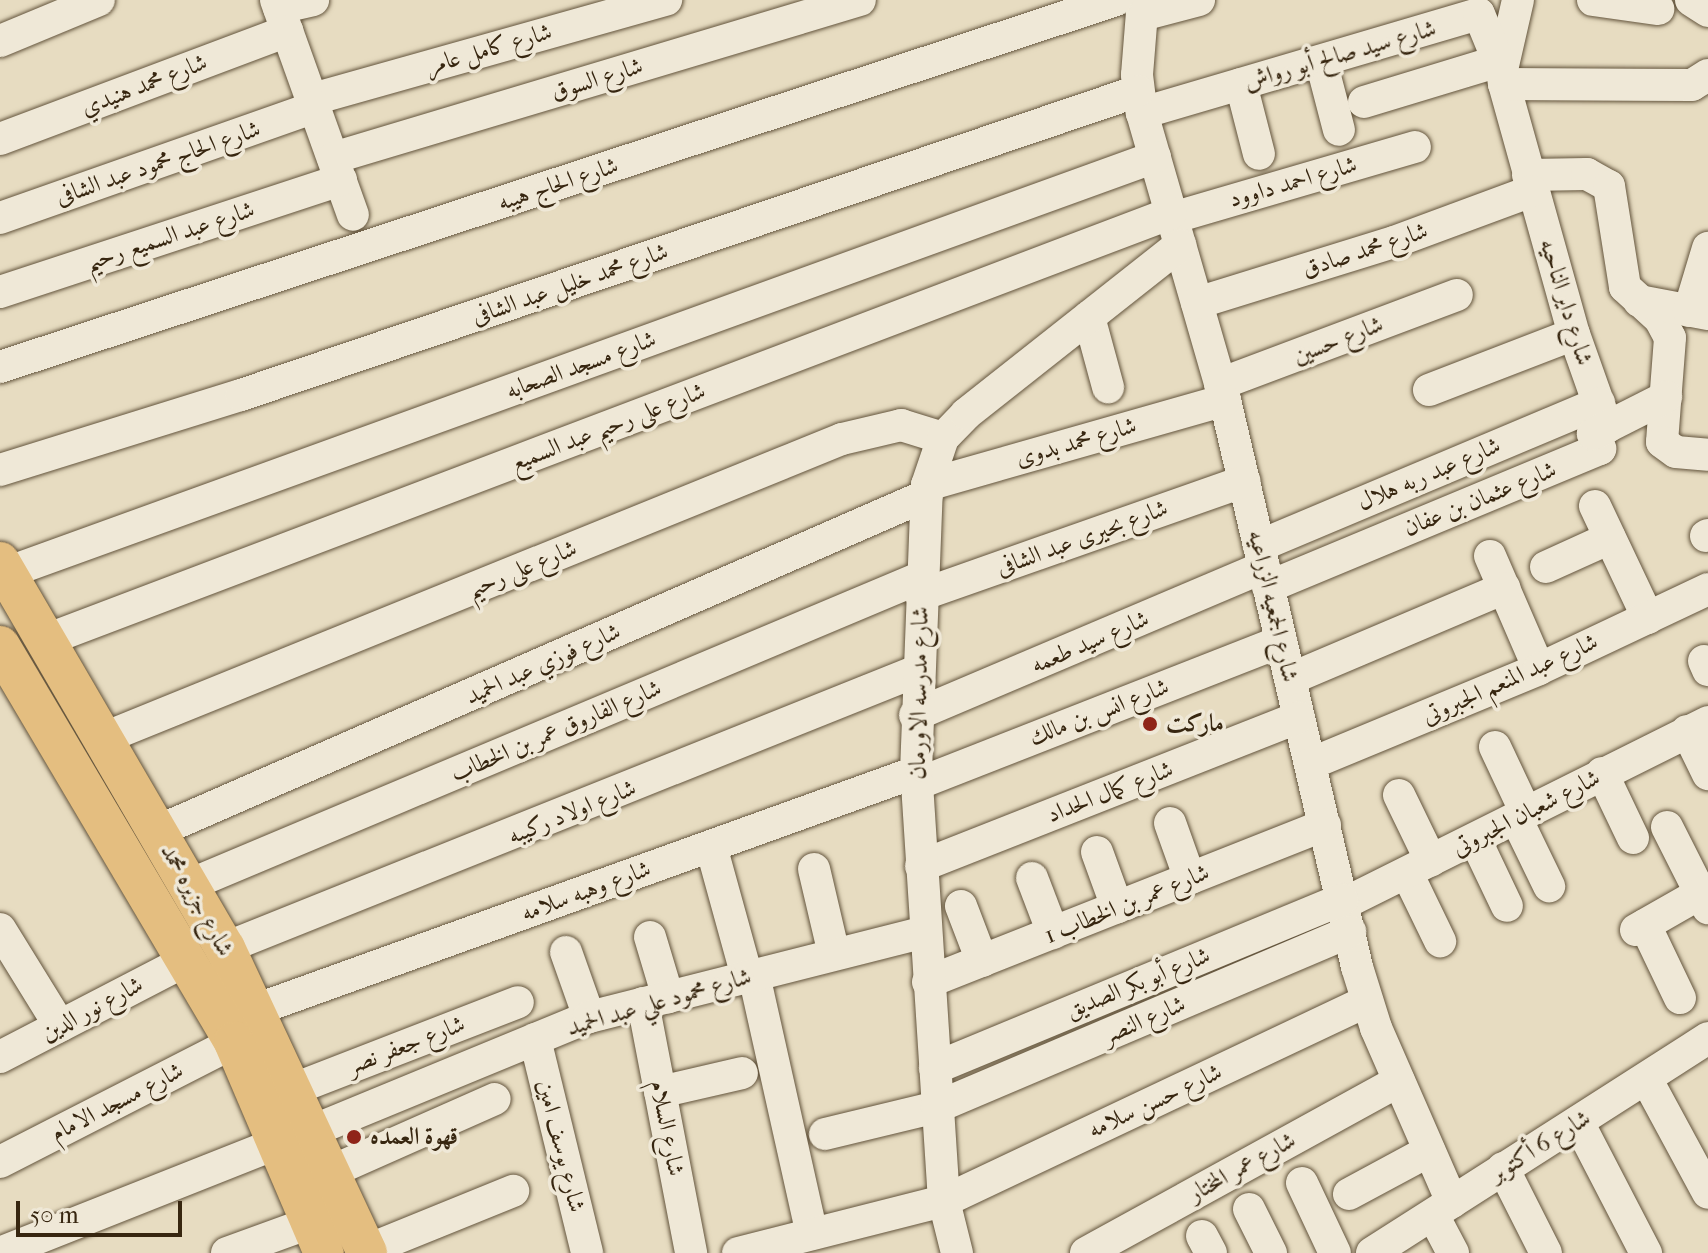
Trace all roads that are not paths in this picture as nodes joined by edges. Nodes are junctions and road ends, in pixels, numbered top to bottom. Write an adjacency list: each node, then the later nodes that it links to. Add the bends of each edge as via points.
1 (99, 0): 14 (street)
2 (313, 0): 13 (street, شارع محمد هنيدي)
3 (666, 0): 21 (street, شارع كامل عامر)
4 (860, 0): 27 (street, شارع السوق)
5 (1199, 0): 9 (street, شارع الحاج هيبه)
6 (1518, 0): 16 (street, شارع داير الناحيه)
7 (1593, 0): 11 (street)
8 (1691, 0): 12 (street)
9 (1133, 5): 19 (street, شارع الجمعيه الزراعيه); 40 (street, شارع الحاج هيبه)
10 (1476, 7): 15 (street, شارع سيد صالح أبو رواش); 16 (street, شارع سيد صالح أبو رواش)
11 (1658, 9)
12 (1708, 11)
13 (281, 13): 21 (street); 23 (street, شارع محمد هنيدي)
14 (0, 41)
15 (1321, 61): 18 (street, شارع سيد صالح أبو رواش); 22 (street)
16 (1501, 72): 17 (street, via 1692,85); 20 (street); 28 (street, شارع داير الناحيه)
17 (1708, 75)
18 (1241, 84): 19 (street, شارع سيد صالح أبو رواش); 25 (street)
19 (1140, 102): 26 (street, شارع الجمعيه الزراعيه); 48 (street, شارع محمد خليل عبد الشافى)
20 (1364, 102)
21 (314, 103): 27 (street); 30 (street, شارع الحاج محمود عبد الشافى)
22 (1339, 130)
23 (0, 139)
24 (1415, 147): 31 (street, شارع احمد داوود)
25 (1259, 154)
26 (1155, 157): 31 (street, شارع الجمعيه الزراعيه); 56 (street, شارع مسجد الصحابه)
27 (337, 169): 29 (street); 33 (street, شارع عبد السميع رحيم)
28 (1530, 183): 35 (street, via 1587,174 1609,186 1622,279); 36 (street, شارع محمد صادق, via 1394,242); 39 (street, شارع داير الناحيه)
29 (353, 215)
30 (0, 218)
31 (1174, 225): 36 (street, شارع الجمعيه الزراعيه); 38 (street, شارع مدرسه الاورمان); 61 (street, شارع على رحيم عبد السميع)
32 (1708, 248): 37 (street)
33 (0, 292)
34 (1457, 295): 43 (street, شارع حسين)
35 (1636, 300): 37 (street); 44 (street, via 1660,319 1670,338)
36 (1197, 303): 43 (street, شارع الجمعيه الزراعيه)
37 (1698, 312)
38 (1089, 317): 41 (street); 46 (street, شارع مدرسه الاورمان)
39 (1574, 334): 42 (street); 45 (street, شارع داير الناحيه)
40 (0, 367)
41 (1108, 387)
42 (1429, 390)
43 (1222, 392): 49 (street, شارع الجمعيه الزراعيه); 50 (street, شارع محمد بدوى)
44 (1666, 397): 45 (street); 47 (street, via 1660,436 1665,447)
45 (1603, 415): 54 (street, شارع عبد ربه هلال); 54 (street, شارع عثمان بن عفان, via 1593,434 1600,449)
46 (943, 438): 50 (street, شارع مدرسه الاورمان); 70 (street, شارع على رحيم, via 901,425 842,439)
47 (1708, 455)
48 (0, 470)
49 (1244, 481): 54 (street, شارع الجمعيه الزراعيه); 57 (street, شارع بحيرى عبد الشافى)
50 (927, 490): 57 (street, شارع مدرسه الاورمان); 81 (street, شارع فوزي عبد الحميد)
51 (1595, 506): 52 (street)
52 (1610, 538): 55 (street); 60 (street)
53 (1490, 556): 58 (street)
54 (1264, 566): 62 (street, شارع الجمعيه الزراعيه); 67 (street, شارع سيد طعمه)
55 (1546, 567)
56 (7, 586): 61 (main road, شارع جزيره محمد)
57 (922, 586): 65 (street, شارع مدرسه الاورمان); 91 (street, شارع الفاروق عمر بن الخطاب)
58 (1504, 588): 64 (street); 66 (street)
59 (1708, 589): 60 (street, شارع عبد المنعم الجبروتى)
60 (1648, 618): 64 (street, شارع عبد المنعم الجبروتى)
61 (46, 640): 70 (main road, شارع جزيره محمد)
62 (1281, 641): 66 (street, شارع الجمعيه الزراعيه); 75 (street, شارع انس بن مالك)
63 (0, 646): 106 (main road, شارع جزيره محمد)
64 (1539, 669): 72 (street, شارع عبد المنعم الجبروتى)
65 (917, 671): 67 (street, شارع مدرسه الاورمان); 103 (street, شارع اولاد ركيبه)
66 (1290, 679): 68 (street, شارع الجمعيه الزراعيه)
67 (915, 715): 75 (street, شارع مدرسه الاورمان)
68 (1299, 717): 72 (street, شارع الجمعيه الزراعيه); 86 (street, شارع كمال الحداد)
69 (1698, 726): 73 (street, شارع شعبان الجبروتى); 74 (street)
70 (104, 738): 81 (main road, شارع جزيره محمد)
71 (1495, 747): 77 (street)
72 (1310, 764): 79 (street, شارع الجمعيه الزراعيه)
73 (1602, 773): 77 (street, شارع شعبان الجبروتى); 82 (street)
74 (1708, 774)
75 (917, 778): 84 (street, شارع وهبه سلامه); 86 (street, شارع مدرسه الاورمان)
76 (1399, 795): 87 (street)
77 (1521, 816): 83 (street, شارع شعبان الجبروتى); 92 (street)
78 (1170, 823): 90 (street)
79 (1325, 825): 90 (street, شارع عمر بن الخطاب 1); 97 (street, شارع الجمعيه الزراعيه)
80 (1667, 827): 93 (street)
81 (158, 831): 91 (main road, شارع جزيره محمد)
82 (1633, 838)
83 (1475, 839): 87 (street, شارع شعبان الجبروتى); 95 (street)
84 (711, 846): 108 (street); 116 (street, شارع وهبه سلامه)
85 (1097, 852): 96 (street)
86 (921, 866): 99 (street, شارع مدرسه الاورمان)
87 (1419, 867): 97 (street, شارع شعبان الجبروتى); 102 (street)
88 (814, 869): 105 (street)
89 (1032, 878): 100 (street)
90 (1190, 879): 96 (street, شارع عمر بن الخطاب 1)
91 (189, 885): 103 (main road, شارع جزيره محمد)
92 (1549, 886)
93 (1705, 897): 110 (street, via 1640,927)
94 (961, 906): 107 (street)
95 (1507, 906)
96 (1117, 907): 100 (street, شارع عمر بن الخطاب 1)
97 (1345, 911): 112 (street, شارع الجمعيه الزراعيه); 120 (street, شارع أبو بكر الصديق); 127 (street, شارع النصر)
98 (0, 929): 115 (street)
99 (924, 932): 105 (street, شارع محمود علي عبد الحميد); 109 (street, شارع مدرسه الاورمان)
100 (1053, 933): 107 (street, شارع عمر بن الخطاب 1)
101 (650, 937): 111 (street, شارع السلام)
102 (1440, 941)
103 (225, 948): 116 (main road, شارع جزيره محمد)
104 (566, 952): 114 (street)
105 (834, 954): 108 (street, شارع محمود علي عبد الحميد)
106 (185, 961): 115 (street, شارع نور الدين); 116 (main road, شارع جزيره محمد)
107 (982, 961): 109 (street, شارع عمر بن الخطاب 1)
108 (750, 976): 111 (street, شارع محمود علي عبد الحميد); 142 (street)
109 (928, 982): 120 (street, شارع مدرسه الاورمان)
110 (1680, 998)
111 (655, 1000): 114 (street, شارع محمود علي عبد الحميد); 125 (street, شارع السلام)
112 (1367, 1001): 123 (street, شارع الجمعيه الزراعيه); 139 (street, شارع حسن سلامه)
113 (518, 1002): 124 (street, شارع جعفر نصر)
114 (589, 1017): 118 (street, شارع محمود علي عبد الحميد)
115 (60, 1026): 119 (street, شارع نور الدين)
116 (244, 1026): 124 (main road, شارع جزيره محمد); 130 (main road, شارع جزيره محمد); 132 (street, شارع مسجد الامام)
117 (1708, 1038): 122 (street, شارع 6 أكتوبر)
118 (535, 1039): 130 (street, شارع محمود علي عبد الحميد); 147 (street, شارع يوسف امين)
119 (0, 1057)
120 (935, 1068): 127 (street, شارع مدرسه الاورمان)
121 (742, 1073): 125 (street)
122 (1647, 1080): 128 (street, شارع 6 أكتوبر); 137 (street)
123 (1399, 1081): 131 (street, شارع الجمعيه الزراعيه); 151 (street, شارع عمر المختار)
124 (294, 1089): 130 (main road, شارع جزيره محمد)
125 (660, 1092): 148 (street, شارع السلام)
126 (495, 1099): 134 (street)
127 (937, 1107): 129 (street, شارع النصر); 139 (street, شارع مدرسه الاورمان)
128 (1578, 1122): 133 (street, شارع 6 أكتوبر); 157 (street, via 1629,1189)
129 (825, 1134)
130 (296, 1136): 134 (main road, شارع جزيره محمد); 143 (main road, شارع جزيره محمد); 145 (street, شارع محمود علي عبد الحميد)
131 (1429, 1151): 138 (street); 140 (street, شارع الجمعيه الزراعيه)
132 (0, 1162)
133 (1503, 1168): 140 (street, شارع 6 أكتوبر); 156 (street)
134 (330, 1172): 144 (main road, شارع جزيره محمد)
135 (1302, 1183): 153 (street)
136 (513, 1191): 144 (street)
137 (1708, 1193)
138 (1349, 1194)
139 (944, 1201): 142 (street, شارع حسن سلامه); 150 (street, شارع مدرسه الاورمان)
140 (1442, 1208): 154 (street, شارع 6 أكتوبر); 155 (street)
141 (1249, 1209): 152 (street)
142 (812, 1234): 149 (street, شارع حسن سلامه)
143 (318, 1237): 146 (street)
144 (366, 1252)
145 (0, 1253)
146 (227, 1253)
147 (587, 1253)
148 (691, 1253)
149 (738, 1253)
150 (957, 1253)
151 (1086, 1253)
152 (1271, 1253)
153 (1335, 1253)
154 (1372, 1253)
155 (1453, 1253)
156 (1546, 1253)
157 (1646, 1253)

